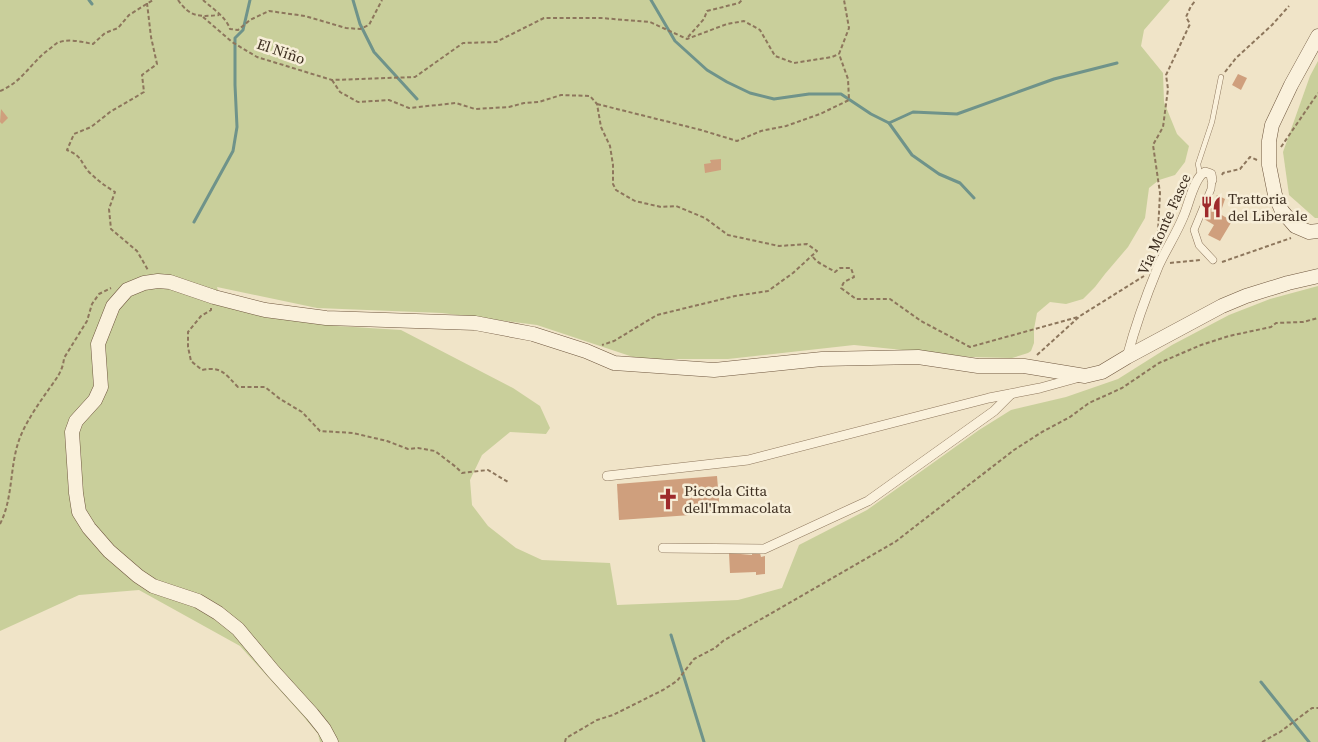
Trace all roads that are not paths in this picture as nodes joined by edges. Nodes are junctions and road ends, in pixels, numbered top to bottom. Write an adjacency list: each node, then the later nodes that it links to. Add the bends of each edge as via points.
1 (1318, 36): 5 (main road, via 1272,125 1269,142 1274,195 1282,211 1295,226 1309,232)
2 (1221, 77): 3 (lane, via 1212,122 1198,164)
3 (1200, 175): 4 (street, Via Monte Fasce, via 1205,172 1211,174); 8 (street, Via Monte Fasce, via 1143,305)
4 (1212, 184): 6 (street, Via Monte Fasce, via 1194,230 1199,245)
5 (1318, 231)
6 (1213, 260)
7 (1318, 276): 8 (main road, via 1222,306)
8 (1127, 357): 9 (main road, via 1102,372)
9 (1085, 376): 10 (street); 13 (main road, via 1024,366 978,366 918,357 822,359 714,370 614,363 533,334 476,323 326,318 265,310 170,282 144,283 127,290 113,306 98,344 100,387 95,400 76,421 72,432 79,512 104,545 138,576 154,586 198,601 238,629 312,714)
10 (1012, 394): 11 (street, via 748,460); 12 (street, via 994,411 868,501 764,549)
11 (606, 476)
12 (663, 548)
13 (331, 742)

